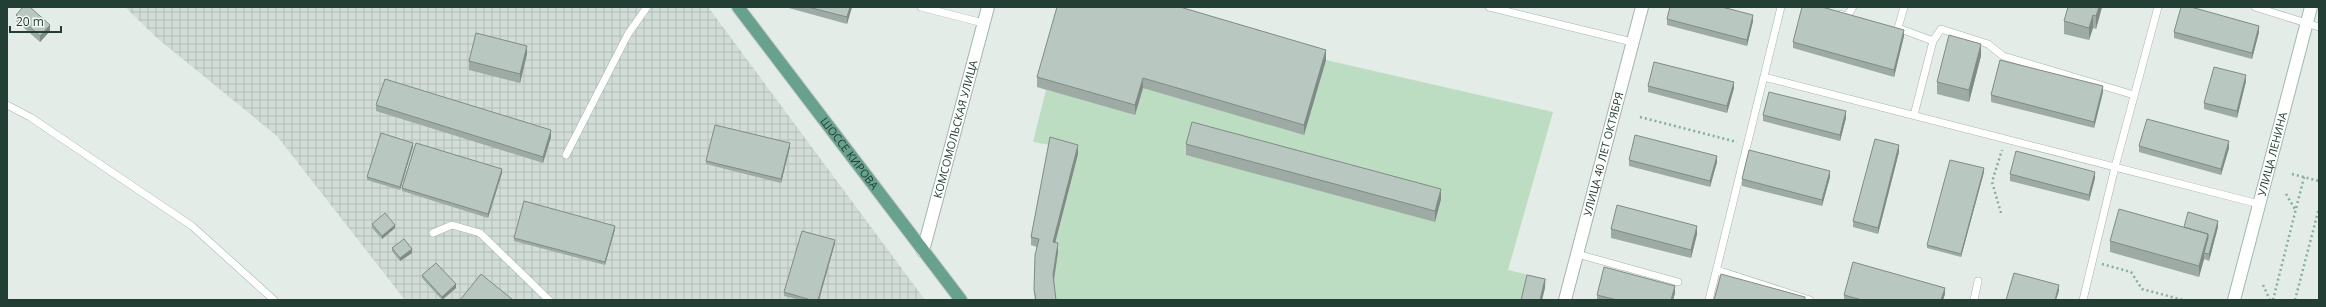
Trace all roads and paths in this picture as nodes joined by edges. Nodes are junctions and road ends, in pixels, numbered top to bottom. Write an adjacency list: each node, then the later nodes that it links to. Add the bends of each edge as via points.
1 (647, 7): 26 (lane, via 628,34)
2 (921, 7): 14 (lane)
3 (988, 7): 14 (street, КОМСОМОЛЬСКАЯ УЛИЦА)
4 (1489, 7): 18 (lane)
5 (1642, 7): 18 (street, УЛИЦА 40 ЛЕТ ОКТЯБРЯ)
6 (1781, 7): 19 (lane)
7 (1852, 7): 13 (lane, via 1847,16)
8 (1904, 7): 17 (lane, via 1898,28)
9 (2158, 7): 20 (lane)
10 (2255, 7): 15 (lane)
11 (2310, 7): 15 (street, УЛИЦА ЛЕНИНА)
12 (743, 9): 37 (main road, ШОССЕ КИРОВА)
13 (1832, 12)
14 (983, 23): 37 (street, КОМСОМОЛЬСКАЯ УЛИЦА)
15 (2306, 23): 16 (lane); 32 (street, УЛИЦА ЛЕНИНА)
16 (2319, 26)
17 (1934, 41): 20 (lane, via 1941,29 1988,44 2003,56); 22 (lane)
18 (1632, 42): 38 (street, УЛИЦА 40 ЛЕТ ОКТЯБРЯ)
19 (1764, 76): 22 (lane); 40 (lane)
20 (2134, 95): 27 (lane)
21 (7, 105): 44 (lane, via 30,117 192,226)
22 (1914, 115): 27 (lane)
23 (1640, 118): 24 (path)
24 (1736, 142)
25 (2002, 150): 35 (path, via 1992,182)
26 (566, 155)
27 (2115, 167): 32 (lane); 51 (lane)
28 (2292, 174): 29 (path)
29 (2304, 177): 30 (path); 34 (path)
30 (2319, 181)
31 (2286, 194): 34 (path)
32 (2259, 204): 53 (street, УЛИЦА ЛЕНИНА)
33 (2319, 208): 55 (path)
34 (2296, 211): 54 (path)
35 (2001, 213)
36 (433, 233): 45 (lane, via 452,225 480,233)
37 (924, 251): 46 (main road, ШОССЕ КИРОВА)
38 (1577, 254): 42 (lane); 47 (street, УЛИЦА 40 ЛЕТ ОКТЯБРЯ)
39 (2106, 265): 52 (path, via 2131,272 2142,289)
40 (1716, 270): 48 (lane); 49 (lane)
41 (1978, 281): 50 (lane)
42 (1678, 282)
43 (2263, 285): 54 (path)
44 (274, 300)
45 (549, 300)
46 (961, 300)
47 (1565, 300)
48 (1709, 300)
49 (1810, 300)
50 (1974, 300)
51 (2083, 300)
52 (2183, 300)
53 (2234, 300)
54 (2271, 300)
55 (2295, 300)

